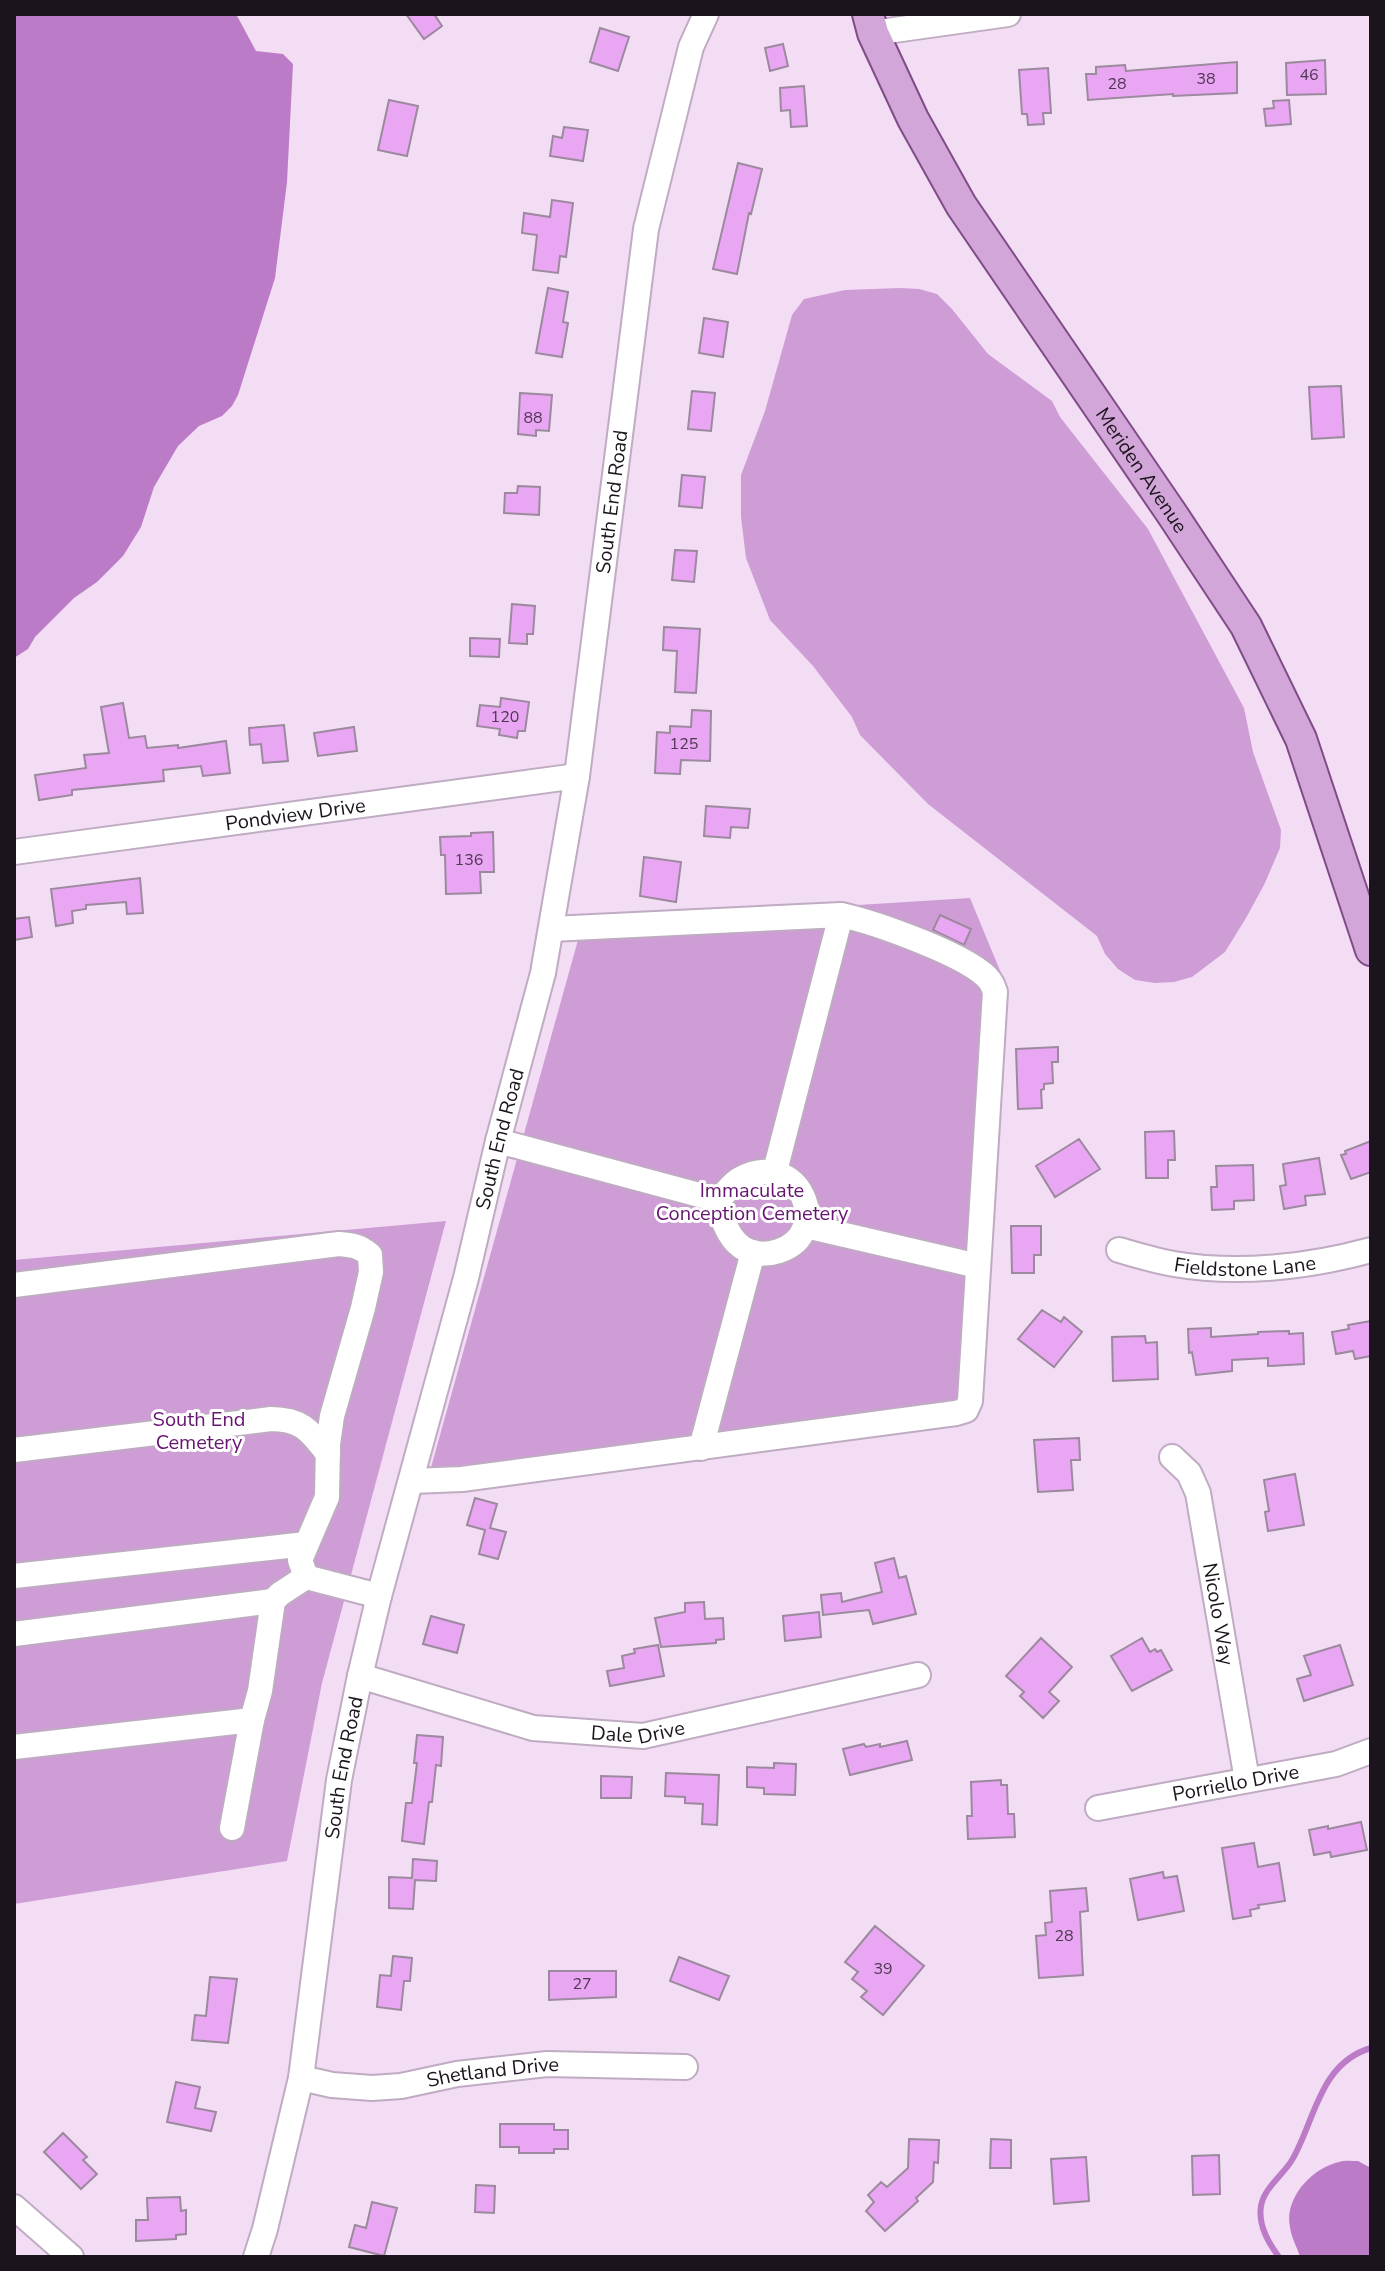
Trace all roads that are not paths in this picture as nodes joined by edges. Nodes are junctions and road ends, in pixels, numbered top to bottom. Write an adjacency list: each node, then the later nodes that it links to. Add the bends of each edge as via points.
1 (706, 14): 4 (street, South End Road, via 691,47 646,229)
2 (1008, 14): 3 (street)
3 (870, 23): 8 (main road, Meriden Avenue, via 913,119 961,205 1246,626 1301,739)
4 (577, 776): 5 (street, Pondview Drive); 7 (street, South End Road)
5 (14, 852)
6 (841, 915): 7 (street); 10 (street); 16 (street, via 898,931 964,962 992,983)
7 (551, 929): 9 (street, South End Road)
8 (1371, 950)
9 (498, 1141): 11 (street); 24 (street, South End Road)
10 (775, 1171): 11 (street, via 758,1171 738,1180); 12 (street, via 788,1177 801,1194)
11 (718, 1200): 15 (street, via 731,1236)
12 (806, 1226): 15 (street, via 788,1248); 16 (street)
13 (1119, 1250): 14 (street, Fieldstone Lane, via 1174,1264 1232,1269 1303,1265)
14 (1371, 1250)
15 (753, 1252): 20 (street)
16 (978, 1266): 20 (street, via 970,1401 963,1412)
17 (14, 1285): 18 (street, via 339,1244 363,1248 370,1255 371,1272)
18 (335, 1405): 19 (street, via 317,1415); 22 (street)
19 (286, 1419): 21 (street); 22 (street, via 309,1431)
20 (701, 1448): 24 (street)
21 (14, 1450)
22 (328, 1454): 25 (street, via 327,1497)
23 (1172, 1457): 35 (street, Nicolo Way, via 1189,1473 1198,1493)
24 (412, 1481): 27 (street, South End Road)
25 (304, 1560): 26 (street, via 270,1548); 27 (street); 28 (street)
26 (14, 1576)
27 (379, 1596): 31 (street, South End Road)
28 (273, 1601): 29 (street); 32 (street)
29 (14, 1634)
30 (918, 1675): 31 (street, Dale Drive, via 643,1736 533,1728)
31 (360, 1676): 39 (street, South End Road, via 339,1780)
32 (252, 1720): 33 (street); 37 (street)
33 (14, 1747)
34 (1371, 1751): 35 (street, Porriello Drive, via 1336,1764)
35 (1247, 1780): 36 (street, Porriello Drive)
36 (1098, 1808)
37 (232, 1828)
38 (685, 2067): 39 (street, Shetland Drive, via 547,2064 372,2088)
39 (301, 2078): 42 (street, South End Road)
40 (14, 2207): 41 (street)
41 (71, 2257)
42 (256, 2257)

